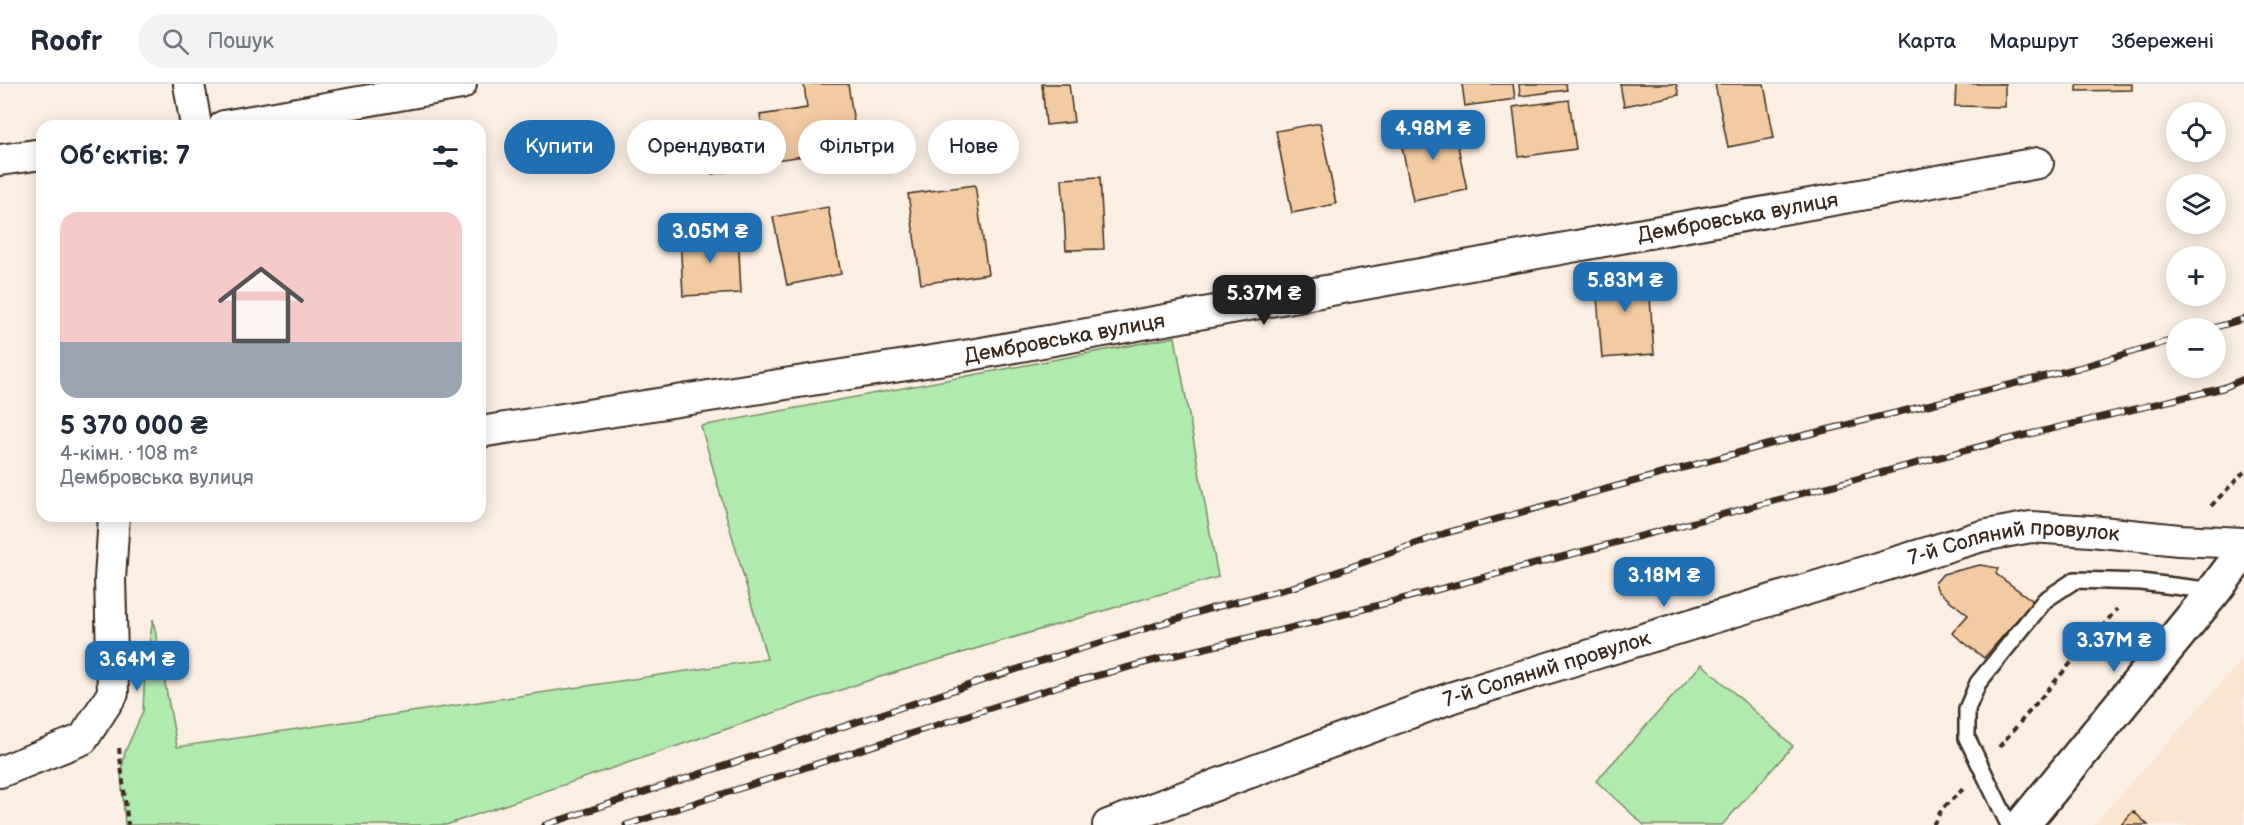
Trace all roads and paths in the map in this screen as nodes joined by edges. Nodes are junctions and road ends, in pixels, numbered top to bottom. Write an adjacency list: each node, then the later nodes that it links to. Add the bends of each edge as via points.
1 (189, 84): 3 (street)
2 (461, 84): 4 (street)
3 (195, 120)
4 (258, 120)
5 (36, 155): 6 (street)
6 (0, 160)
7 (2038, 163): 8 (street, Дембровська вулиця, via 970,355)
8 (486, 431)
9 (2244, 471): 11 (path)
10 (114, 522): 16 (street, via 110,579)
11 (2179, 540): 12 (street, 7-й Соляний провулок); 20 (street, 7-й Соляний провулок, via 2031,527 1982,536 1453,697)
12 (2244, 543)
13 (2244, 551): 15 (main road)
14 (2141, 582): 15 (lane); 17 (path); 17 (lane, via 2075,580 2045,600 1978,683 1967,709 1967,738)
15 (2214, 591): 23 (main road)
16 (113, 693): 18 (street, via 83,739); 19 (path)
17 (1982, 767): 21 (path); 22 (lane)
18 (0, 772)
19 (128, 825)
20 (1108, 825)
21 (1933, 825)
22 (2009, 825)
23 (2022, 825)

